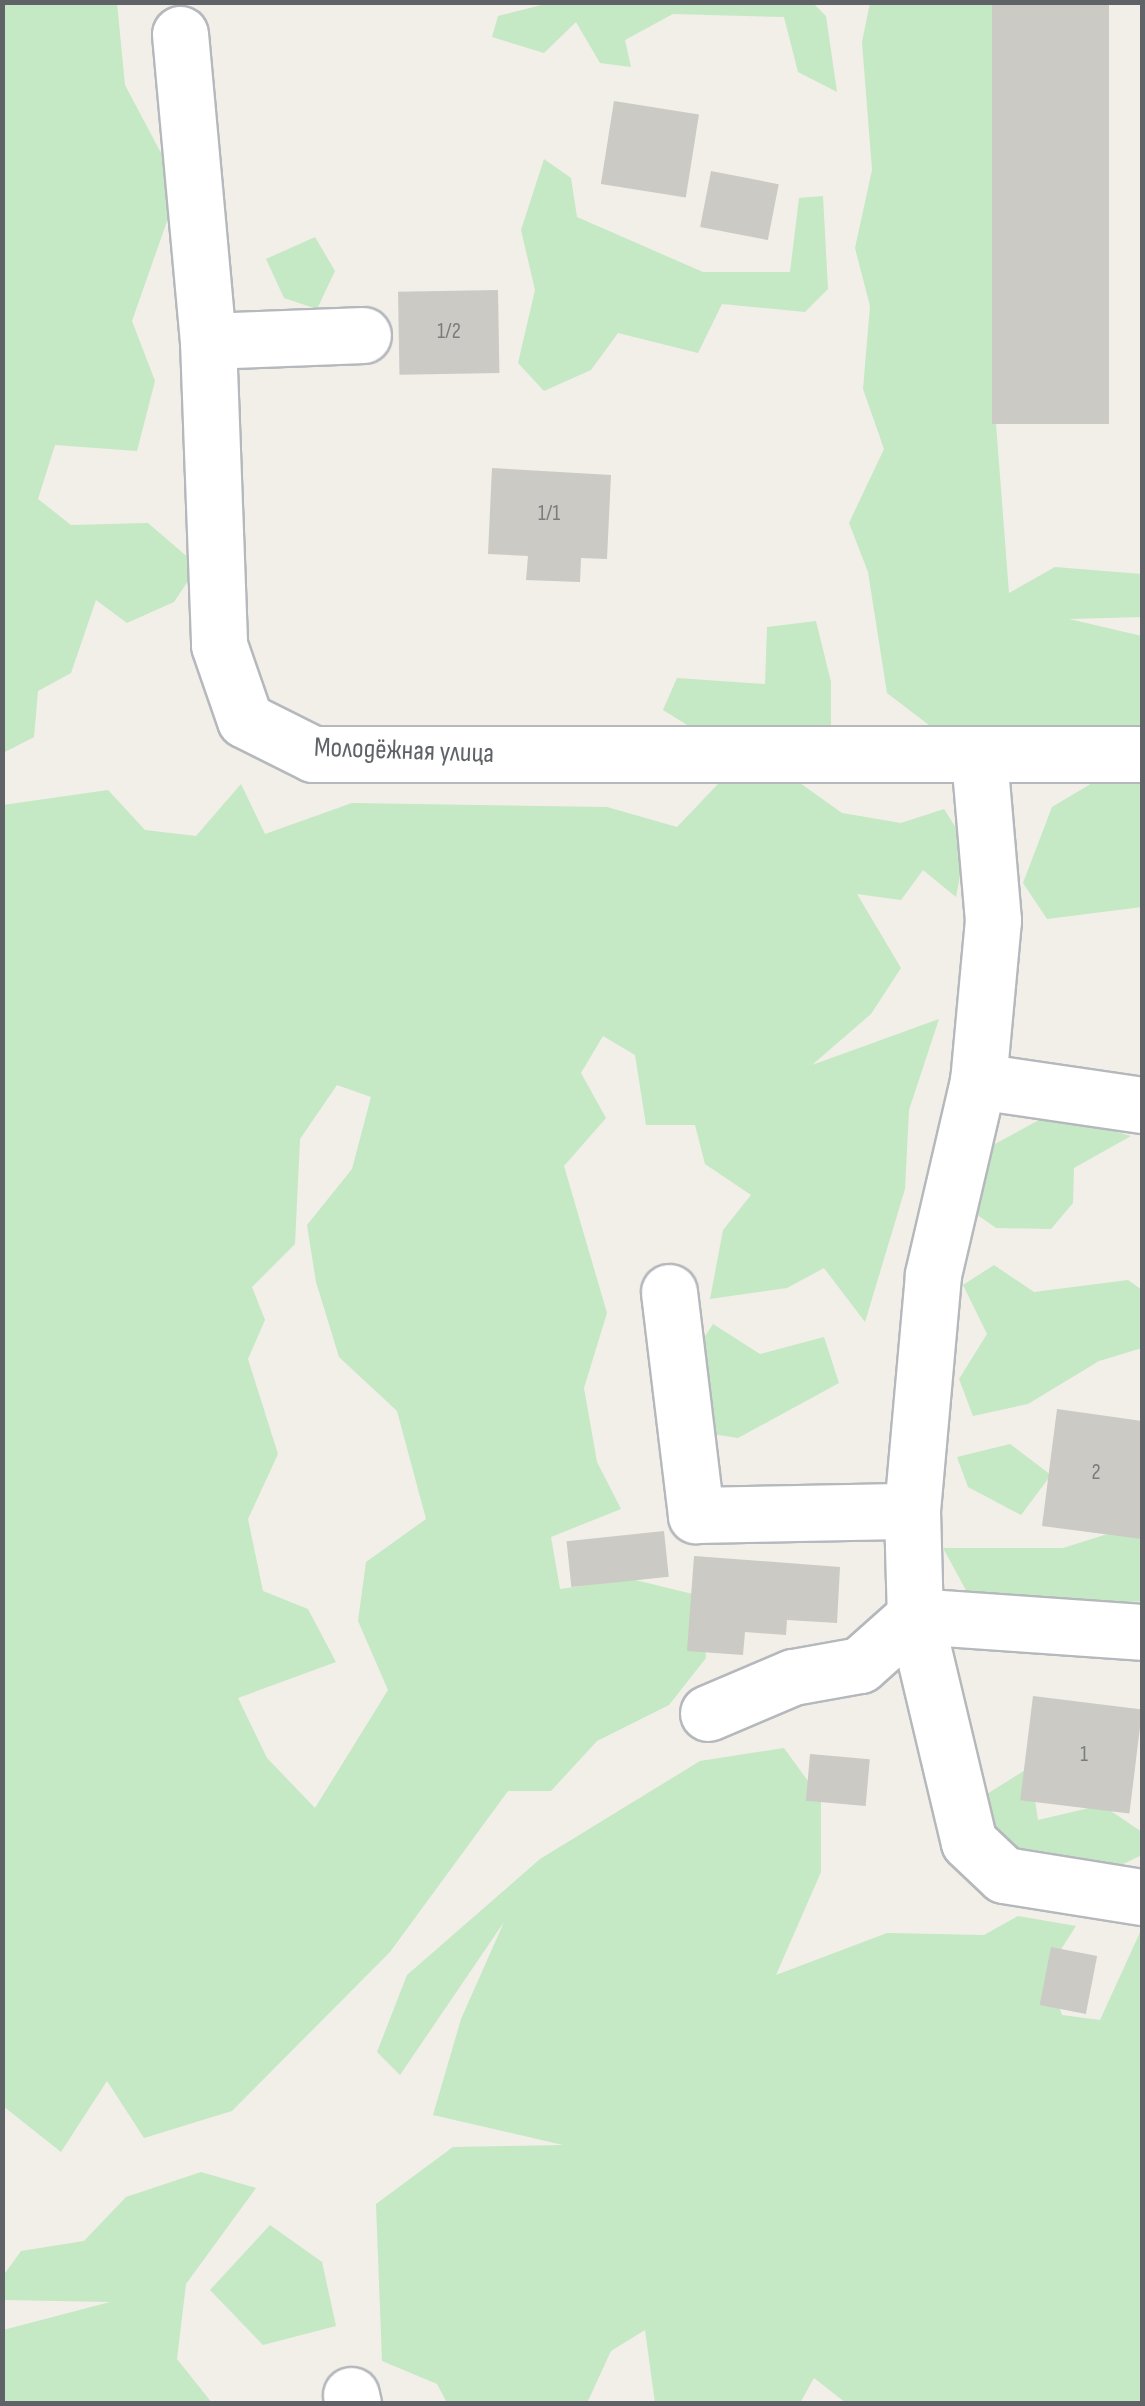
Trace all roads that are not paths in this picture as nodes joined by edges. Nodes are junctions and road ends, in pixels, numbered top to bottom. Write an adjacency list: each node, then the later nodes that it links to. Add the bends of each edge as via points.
1 (180, 34): 3 (street, Молодёжная улица)
2 (363, 336): 3 (street)
3 (208, 341): 5 (street, Молодёжная улица, via 219,645 245,720 312,754)
4 (1142, 754): 5 (street, Молодёжная улица)
5 (979, 757): 6 (street, via 994,920)
6 (978, 1081): 7 (street); 9 (street, via 933,1275)
7 (1142, 1106)
8 (669, 1292): 9 (street, via 696,1515)
9 (912, 1511): 10 (street)
10 (914, 1616): 11 (street); 12 (street, via 860,1665 793,1677); 13 (street, via 969,1842 1004,1875)
11 (1142, 1632)
12 (708, 1714)
13 (1142, 1897)

